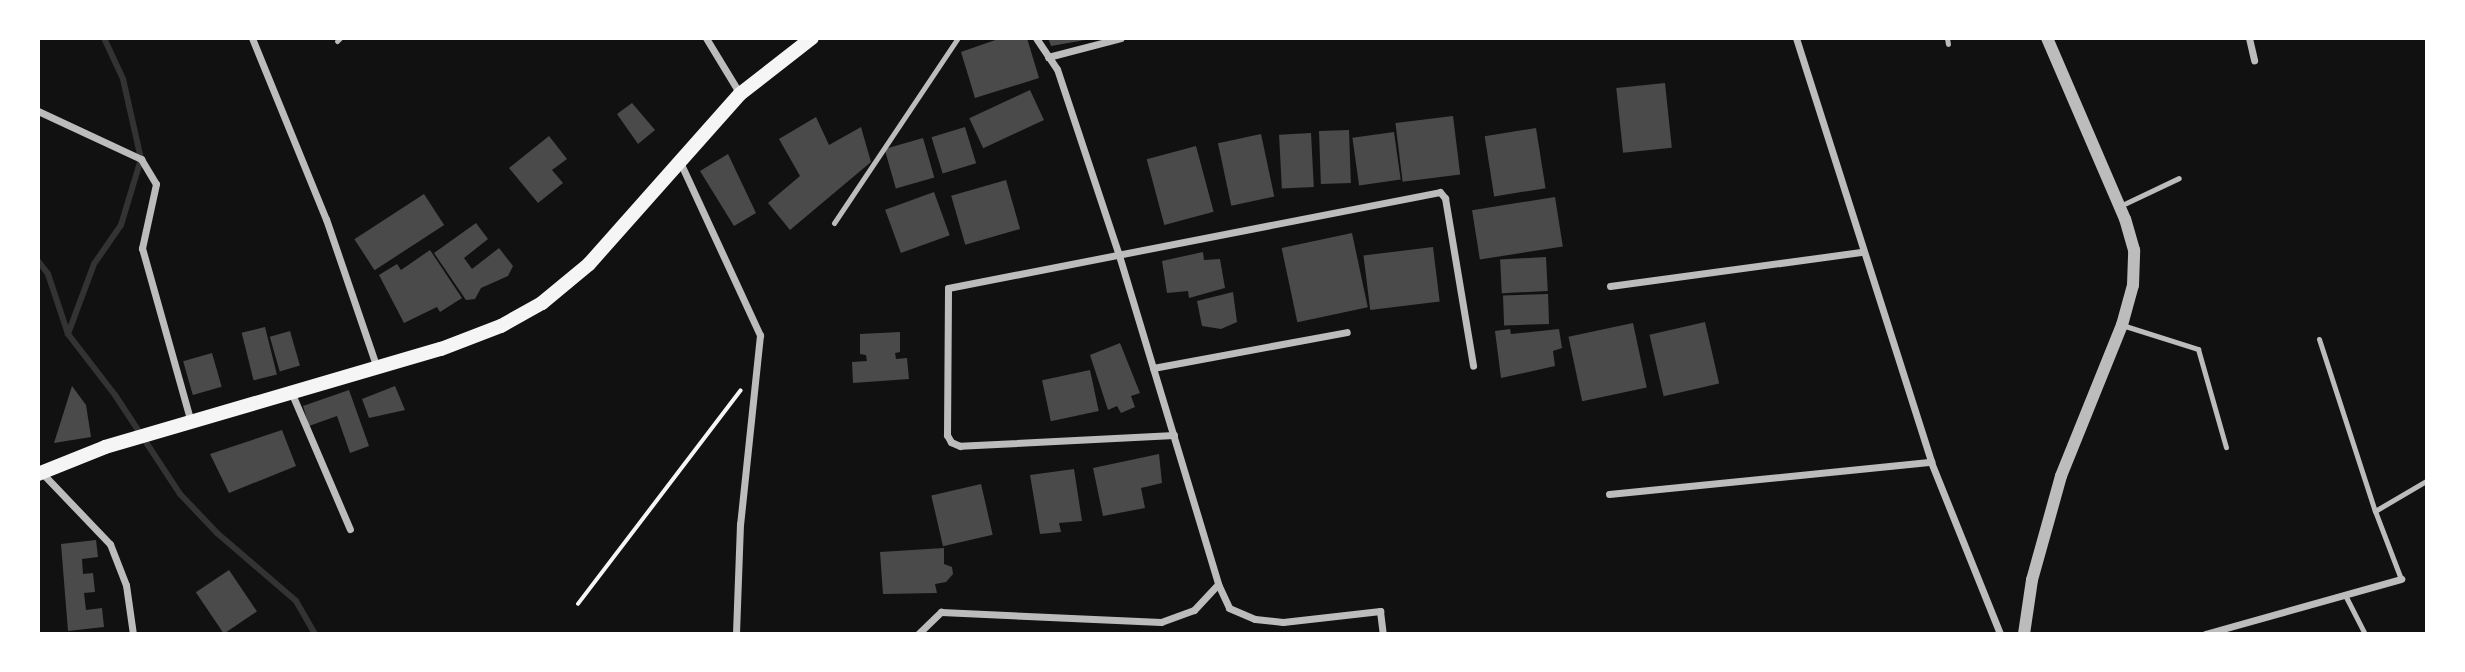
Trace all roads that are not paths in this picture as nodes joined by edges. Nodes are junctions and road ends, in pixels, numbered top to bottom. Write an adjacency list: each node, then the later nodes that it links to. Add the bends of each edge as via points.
1 (253, 38): 26 (street, via 326,219)
2 (706, 38): 12 (street)
3 (812, 38): 12 (main road)
4 (958, 38): 17 (lane)
5 (1036, 38): 10 (street)
6 (1121, 38): 10 (street)
7 (1796, 38): 19 (street)
8 (2047, 38): 16 (street)
9 (2249, 38): 11 (street)
10 (1048, 57): 18 (street)
11 (2254, 60)
12 (740, 94): 14 (main road)
13 (38, 111): 28 (street, via 141,159 156,184 142,248)
14 (679, 161): 26 (main road, via 589,264 542,303 501,326); 41 (street, via 760,335 740,524)
15 (2179, 178): 16 (lane)
16 (2120, 206): 21 (street, via 2134,250 2133,285)
17 (834, 223)
18 (1118, 252): 24 (street, via 1440,192 1445,198); 25 (street); 29 (street, via 954,284 945,295 947,435 960,446)
19 (1863, 253): 20 (street); 31 (street)
20 (1610, 286)
21 (2122, 325): 30 (lane, via 2199,349); 45 (street, via 2062,476 2032,580)
22 (1348, 332): 25 (street)
23 (2319, 339): 35 (lane)
24 (1473, 366)
25 (1153, 368): 29 (street)
26 (378, 369): 27 (main road)
27 (292, 394): 28 (main road); 36 (street)
28 (191, 423): 32 (main road, via 105,447)
29 (1174, 435): 38 (street)
30 (2226, 447)
31 (1931, 462): 34 (street); 44 (street)
32 (41, 474): 40 (street, via 110,544 126,585)
33 (2427, 481): 35 (lane)
34 (1609, 494)
35 (2375, 511): 37 (lane)
36 (350, 529)
37 (2400, 579): 39 (street)
38 (1217, 584): 42 (street, via 1194,610 1161,622 941,612); 43 (street, via 1229,608 1255,619 1283,622 1380,611)
39 (2345, 595): 46 (street); 47 (lane)
40 (133, 634)
41 (736, 634)
42 (918, 634)
43 (1382, 634)
44 (2000, 634)
45 (2024, 634)
46 (2205, 634)
47 (2365, 634)

